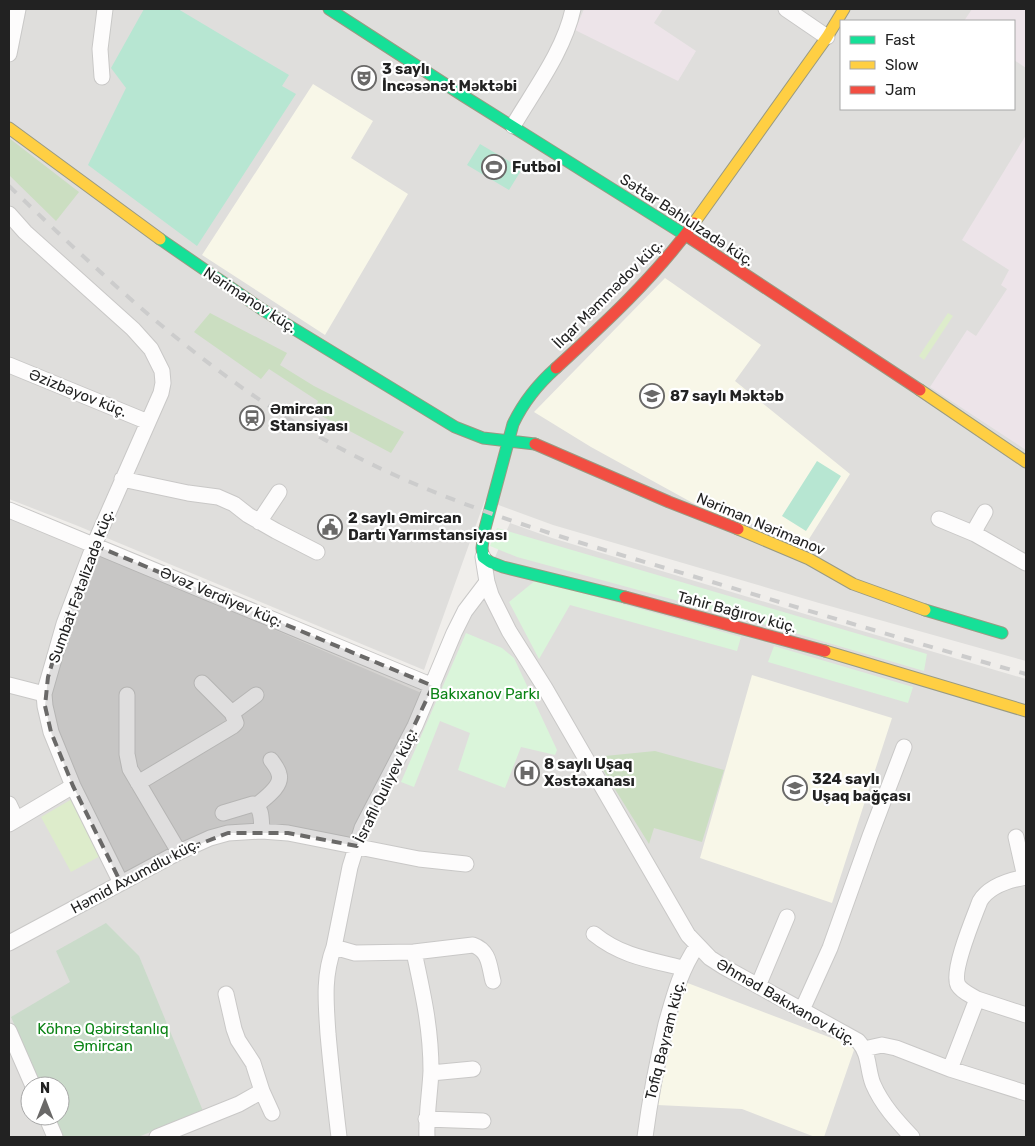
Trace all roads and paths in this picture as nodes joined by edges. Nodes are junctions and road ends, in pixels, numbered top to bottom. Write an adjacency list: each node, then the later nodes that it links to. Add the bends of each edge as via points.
1 (18, 9): 8 (street)
2 (105, 9): 9 (street, via 100,49)
3 (329, 9): 10 (street, Səttar Bəhlulzadə küç.)
4 (574, 9): 10 (street, via 557,50)
5 (786, 9): 7 (street)
6 (844, 9): 7 (street, İlqar Məmmədov küç.)
7 (827, 36): 13 (street, İlqar Məmmədov küç.)
8 (9, 54)
9 (102, 77)
10 (512, 126): 13 (street, Səttar Bəhlulzadə küç.)
11 (9, 128): 16 (street, Nərimanov küç., via 166,245 263,310 455,427 483,438)
12 (9, 214): 15 (street, Sumbat Fətəlizadə küç., via 151,349 162,371 163,383)
13 (686, 236): 16 (street, İlqar Məmmədov küç., via 531,394 516,415); 17 (street, Səttar Bəhlulzadə küç.)
14 (9, 365): 15 (street, Əzizbəyov küç.)
15 (148, 422): 18 (street, Sumbat Fətəlizadə küç.)
16 (509, 439): 27 (street, İlqar Məmmədov küç., via 482,542); 30 (street, Nəriman Nərimanov, via 537,444 773,543 853,584 908,605)
17 (1026, 462)
18 (122, 479): 23 (street, via 218,497); 25 (street, Sumbat Fətəlizadə küç.)
19 (279, 492): 23 (street)
20 (9, 510): 25 (street, Əvəz Verdiyev küç.)
21 (985, 512): 24 (street)
22 (939, 520): 24 (street)
23 (259, 522): 26 (street)
24 (976, 534): 28 (street)
25 (94, 545): 33 (street, Əvəz Verdiyev küç.); 34 (street, Sumbat Fətəlizadə küç., via 64,624)
26 (317, 552)
27 (483, 557): 29 (street, Əhməd Bakıxanov küç.); 37 (street, Tahir Bağırov küç., via 503,567 823,651)
28 (1026, 563)
29 (487, 582): 33 (street, İsrafil Quliyev küç., via 454,632); 57 (street, Əhməd Bakıxanov küç., via 508,631 545,688 679,922)
30 (1002, 633)
31 (202, 683): 38 (street)
32 (9, 685): 34 (street)
33 (433, 686): 49 (street, İsrafil Quliyev küç.)
34 (44, 694): 42 (street, Sumbat Fətəlizadə küç., via 51,732)
35 (127, 695): 41 (street, via 127,754 130,769)
36 (256, 695): 38 (street)
37 (1026, 711)
38 (232, 713): 41 (street, via 234,726)
39 (904, 747): 65 (street, via 830,948)
40 (271, 760): 44 (street, via 280,780 278,786)
41 (138, 783): 50 (street)
42 (73, 786): 46 (street); 53 (street, Sumbat Fətəlizadə küç.)
43 (9, 804): 46 (street)
44 (257, 805): 45 (street); 47 (street)
45 (223, 813)
46 (13, 822)
47 (262, 831): 49 (street, Həmid Axumdlu küç.); 50 (street, Həmid Axumdlu küç., via 228,833)
48 (1016, 837): 52 (street)
49 (357, 846): 51 (street, Həmid Axumdlu küç.); 58 (street, İsrafil Quliyev küç.)
50 (179, 852): 53 (street, Həmid Axumdlu küç.)
51 (466, 864)
52 (1026, 877): 64 (street, via 993,888 984,893 980,901 956,974 958,984)
53 (121, 883): 56 (street, Həmid Axumdlu küç.)
54 (787, 917): 62 (street)
55 (594, 934): 60 (street, via 625,953)
56 (9, 943)
57 (698, 946): 60 (street, Tofiq Bayram küç.); 62 (street, Əhməd Bakıxanov küç., via 710,958)
58 (334, 947): 59 (street, via 355,954); 79 (street, İsrafil Quliyev küç., via 325,992)
59 (414, 952): 61 (street, via 474,945 486,953); 71 (street, via 428,1012)
60 (683, 968): 81 (street, Tofiq Bayram küç., via 654,1072)
61 (493, 981)
62 (758, 986): 65 (street, Əhməd Bakıxanov küç.)
63 (226, 994): 73 (street, via 238,1040 253,1063)
64 (977, 999): 66 (street); 70 (street)
65 (802, 1010): 68 (street, Əhməd Bakıxanov küç., via 858,1041)
66 (1026, 1015)
67 (9, 1031): 72 (street)
68 (864, 1048): 70 (street, via 882,1045 896,1048); 82 (street, Əhməd Bakıxanov küç., via 870,1076 881,1100)
69 (473, 1069): 71 (street)
70 (950, 1069): 74 (street)
71 (431, 1073): 76 (street)
72 (29, 1076)
73 (262, 1091): 75 (street); 78 (street, via 239,1104)
74 (1026, 1093)
75 (272, 1113)
76 (426, 1120): 77 (street); 80 (street)
77 (483, 1121)
78 (156, 1137)
79 (339, 1137)
80 (427, 1137)
81 (645, 1137)
82 (912, 1137)

